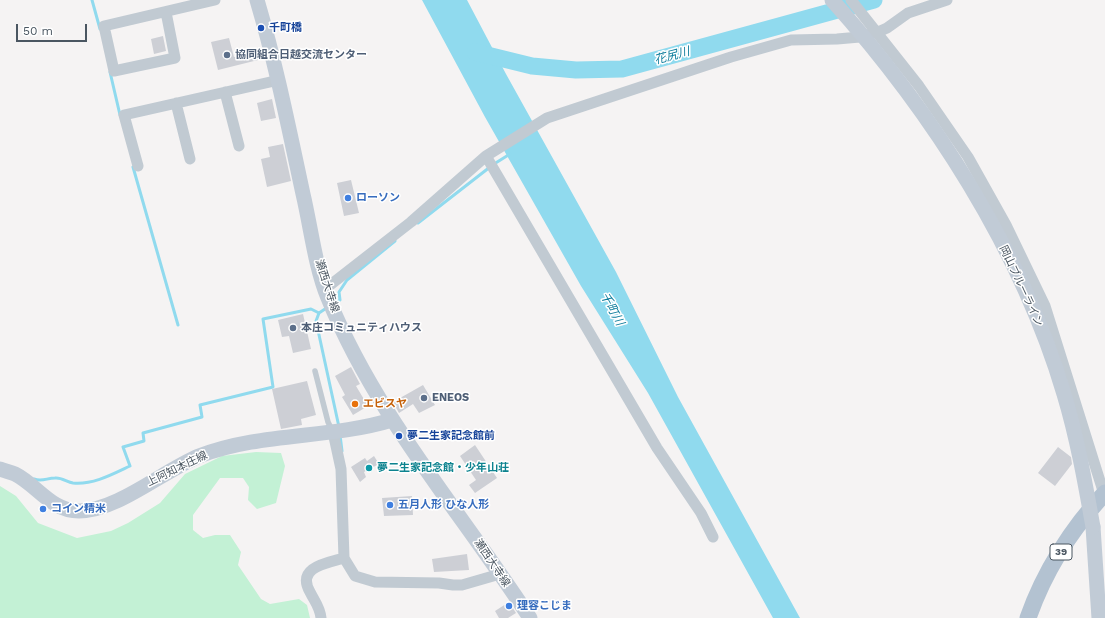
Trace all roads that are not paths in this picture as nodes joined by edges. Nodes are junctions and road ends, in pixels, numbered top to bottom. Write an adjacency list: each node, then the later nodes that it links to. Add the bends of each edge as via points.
1 (215, 0): 6 (street)
2 (256, 0): 8 (main road, 瀬西大寺線)
3 (832, 0): 24 (main road, 岡山ブルーライン, bridge, via 869,41 920,107 968,182 1009,257 1042,329 1064,394 1077,447)
4 (851, 0): 7 (street)
5 (947, 0): 7 (street, via 908,13 887,28)
6 (166, 12): 6 (street, via 104,26 114,71 175,58)
7 (875, 29): 12 (street, via 860,37 790,40 731,57 541,121); 20 (street, via 920,86 968,157 1006,225 1042,299)
8 (278, 80): 9 (street); 15 (main road, 瀬西大寺線)
9 (225, 92): 10 (street); 11 (street)
10 (176, 103): 13 (street); 14 (street, via 124,115)
11 (239, 146)
12 (486, 156): 15 (street); 21 (street, via 657,448 701,513)
13 (190, 158)
14 (138, 166)
15 (326, 293): 17 (main road, 瀬西大寺線, via 364,373)
16 (315, 371): 18 (lane, via 328,422)
17 (392, 420): 18 (main road, 上阿知本庄線); 23 (main road, 瀬西大寺線)
18 (338, 431): 19 (main road, 上阿知本庄線, via 219,449 180,465 115,502 86,511 63,509 54,505 14,474); 22 (street)
19 (0, 469)
20 (1104, 494): 27 (main road, 39, via 1075,529 1048,571)
21 (713, 537)
22 (344, 558): 23 (street, via 355,576 375,582 462,585); 25 (street, via 323,563 307,574 307,585 319,606)
23 (500, 574): 26 (main road, 瀬西大寺線)
24 (1101, 579): 28 (main road, via 1090,608); 29 (main road)
25 (321, 618)
26 (530, 618)
27 (1028, 618)
28 (1091, 618)
29 (1098, 618)

